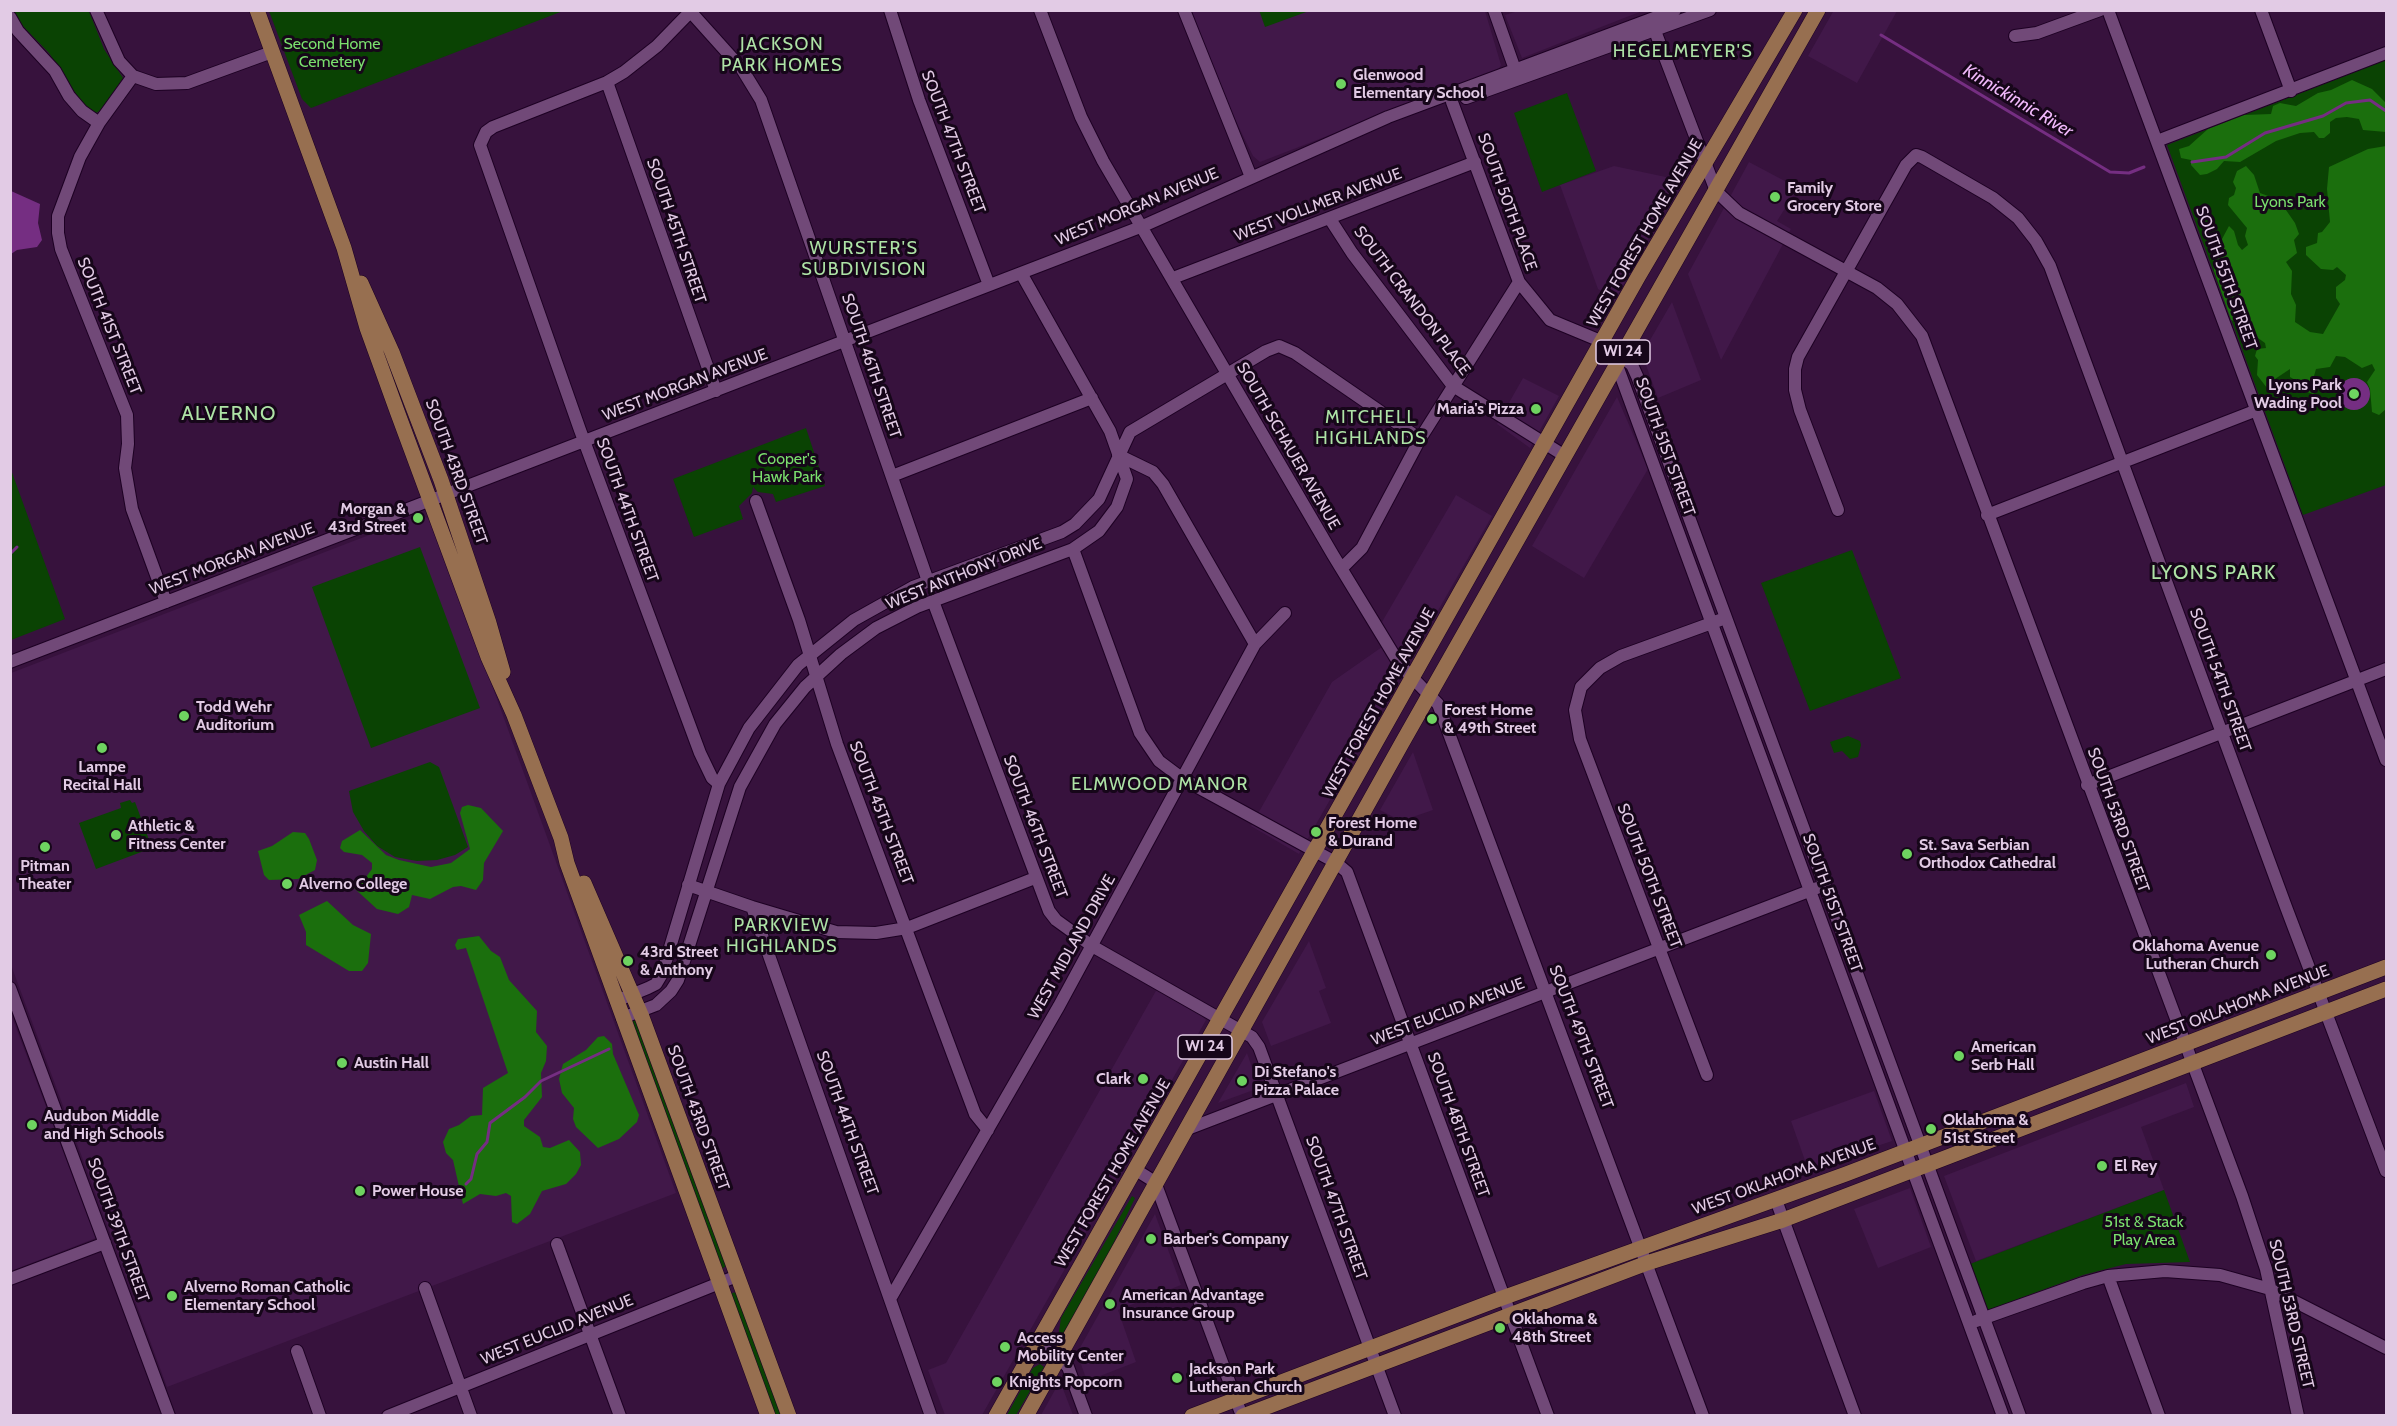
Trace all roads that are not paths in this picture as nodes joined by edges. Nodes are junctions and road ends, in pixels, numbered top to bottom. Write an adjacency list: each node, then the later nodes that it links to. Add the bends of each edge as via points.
1 (96, 10): 21 (street, via 113,52)
2 (257, 10): 18 (main road, SOUTH 43RD STREET)
3 (890, 10): 39 (street, SOUTH 47TH STREET, via 919,100)
4 (1040, 10): 33 (street, via 1092,140)
5 (1184, 10): 30 (street)
6 (1494, 10): 20 (street)
7 (1675, 10): 16 (street, WEST MORGAN AVENUE)
8 (1710, 10): 16 (street, WEST MORGAN AVENUE)
9 (1795, 10): 29 (main road, WEST FOREST HOME AVENUE / WI 24)
10 (1818, 10): 31 (main road, WEST FOREST HOME AVENUE / WI 24)
11 (2100, 10): 17 (street, via 2037,33)
12 (2108, 10): 27 (street, SOUTH 55TH STREET)
13 (2261, 10): 23 (street)
14 (690, 11): 22 (street, via 641,60); 40 (street, SOUTH 46TH STREET, via 742,69 761,100)
15 (10, 17): 25 (street, via 55,71 69,96)
16 (1651, 26): 20 (street, WEST MORGAN AVENUE); 29 (street)
17 (2015, 36)
18 (272, 52): 21 (street, via 187,83 156,84); 34 (main road, SOUTH 43RD STREET)
19 (2386, 53): 23 (street)
20 (1517, 75): 24 (street, WEST MORGAN AVENUE); 26 (street, WEST MORGAN AVENUE, via 1388,117)
21 (134, 76): 25 (street, SOUTH 41ST STREET)
22 (607, 82): 45 (street, SOUTH 45TH STREET); 51 (street, SOUTH 44TH STREET, via 493,127 481,139 481,152)
23 (2291, 91): 27 (street)
24 (1452, 102): 26 (street, WEST MORGAN AVENUE); 28 (street, SOUTH 50TH PLACE)
25 (99, 123): 66 (street, SOUTH 41ST STREET, via 62,202 58,233 127,415 125,468 132,508)
26 (1367, 128): 30 (street, WEST MORGAN AVENUE)
27 (2157, 141): 47 (street, SOUTH 55TH STREET)
28 (1474, 162): 32 (street, WEST VOLLMER AVENUE); 38 (street, SOUTH 50TH PLACE)
29 (1704, 165): 31 (street); 41 (main road, WEST FOREST HOME AVENUE / WI 24)
30 (1251, 177): 33 (street, WEST MORGAN AVENUE)
31 (1716, 191): 35 (street, SOUTH 53RD STREET, via 1739,213); 42 (main road, WEST FOREST HOME AVENUE / WI 24)
32 (1330, 219): 37 (street, WEST VOLLMER AVENUE); 44 (street, SOUTH CRANDON PLACE, via 1352,254)
33 (1143, 226): 36 (street, WEST MORGAN AVENUE); 37 (street, SOUTH SCHAUER AVENUE)
34 (344, 248): 48 (main road, SOUTH 43RD STREET, via 380,323); 49 (main road, SOUTH 43RD STREET, via 367,328)
35 (1846, 272): 55 (street, SOUTH 54TH STREET, via 1906,165 1916,155 1993,198 2018,218 2050,266); 60 (street, via 1798,357 1794,381); 61 (street, SOUTH 53RD STREET, via 1897,304 1922,336)
36 (1021, 273): 39 (street, WEST MORGAN AVENUE); 46 (street)
37 (1173, 279): 43 (street, SOUTH SCHAUER AVENUE)
38 (1519, 282): 41 (street, SOUTH 50TH PLACE, via 1550,320); 44 (street)
39 (989, 285): 40 (street, WEST MORGAN AVENUE)
40 (845, 341): 45 (street, WEST MORGAN AVENUE); 56 (street, SOUTH 46TH STREET)
41 (1603, 342): 42 (street, SOUTH 51ST STREET); 52 (main road, WEST FOREST HOME AVENUE / WI 24)
42 (1619, 359): 54 (main road, WEST FOREST HOME AVENUE / WI 24); 68 (street, SOUTH 51ST STREET, via 1632,365 1637,376); 69 (street, SOUTH 51ST STREET)
43 (1227, 374): 50 (street, WEST ANTHONY DRIVE, via 1279,346 1296,353); 53 (street, WEST ANTHONY DRIVE, via 1130,432); 63 (street, SOUTH SCHAUER AVENUE)
44 (1453, 386): 50 (street); 52 (street, SOUTH CRANDON PLACE)
45 (716, 391): 51 (street, WEST MORGAN AVENUE)
46 (1092, 398): 53 (street); 56 (street)
47 (2257, 410): 55 (street); 76 (street, SOUTH 55TH STREET)
48 (422, 429): 49 (main road); 57 (main road, SOUTH 43RD STREET)
49 (406, 435): 58 (main road, SOUTH 43RD STREET)
50 (1420, 439): 63 (street, via 1362,548)
51 (585, 442): 57 (street, WEST MORGAN AVENUE); 82 (street, SOUTH 44TH STREET, via 700,753)
52 (1544, 444): 54 (street, SOUTH CRANDON PLACE); 75 (main road, WEST FOREST HOME AVENUE / WI 24)
53 (1119, 456): 62 (street, WEST ANTHONY DRIVE, via 1127,478 1121,498 1099,531); 64 (street, WEST ANTHONY DRIVE, via 1099,499 1075,524); 70 (street, via 1157,475)
54 (1565, 456): 77 (main road, WEST FOREST HOME AVENUE / WI 24)
55 (2121, 462): 61 (street); 79 (street, SOUTH 54TH STREET)
56 (892, 476): 64 (street, SOUTH 46TH STREET)
57 (445, 495): 58 (street, WEST MORGAN AVENUE); 78 (main road, SOUTH 43RD STREET, via 489,624)
58 (430, 501): 66 (street, WEST MORGAN AVENUE); 78 (main road, SOUTH 43RD STREET, via 488,657)
59 (756, 501): 71 (street, SOUTH 45TH STREET)
60 (1838, 510)
61 (1987, 514): 83 (street, SOUTH 53RD STREET)
62 (1073, 549): 65 (street, WEST ANTHONY DRIVE); 81 (street, via 1143,740 1158,761)
63 (1343, 567): 75 (street, SOUTH SCHAUER AVENUE, via 1401,665)
64 (928, 581): 71 (street, WEST ANTHONY DRIVE, via 867,612)
65 (933, 601): 74 (street, WEST ANTHONY DRIVE, via 876,628); 86 (street, SOUTH 46TH STREET)
66 (166, 602): 72 (street, WEST MORGAN AVENUE)
67 (1285, 613): 70 (street, WEST MIDLAND DRIVE)
68 (1725, 618): 69 (street); 88 (street, SOUTH 51ST STREET)
69 (1712, 622): 89 (street, SOUTH 51ST STREET); 94 (street, SOUTH 50TH STREET, via 1621,656 1600,668 1581,687 1575,710 1580,739)
70 (1255, 644): 81 (street, WEST MIDLAND DRIVE)
71 (809, 655): 74 (street, SOUTH 45TH STREET); 82 (street, WEST ANTHONY DRIVE, via 764,706)
72 (10, 662)
73 (2386, 669): 76 (street)
74 (816, 677): 90 (street, WEST ANTHONY DRIVE, via 776,724 744,777); 92 (street, SOUTH 45TH STREET, via 837,744)
75 (1413, 678): 77 (street, SOUTH 49TH STREET); 85 (main road, WEST FOREST HOME AVENUE / WI 24)
76 (2357, 680): 79 (street); 80 (street, SOUTH 55TH STREET)
77 (1431, 694): 85 (main road, WEST FOREST HOME AVENUE / WI 24); 98 (street, SOUTH 49TH STREET)
78 (514, 715): 84 (main road, SOUTH 43RD STREET)
79 (2222, 732): 83 (street); 99 (street, SOUTH 54TH STREET)
80 (2386, 760)
81 (1183, 779): 85 (street); 93 (street, WEST MIDLAND DRIVE)
82 (719, 784): 87 (street, WEST ANTHONY DRIVE)
83 (2087, 784): 107 (street, SOUTH 53RD STREET)
84 (561, 838): 100 (main road, SOUTH 43RD STREET); 101 (main road, SOUTH 43RD STREET)
85 (1325, 857): 105 (main road, WEST FOREST HOME AVENUE / WI 24); 105 (main road, WEST FOREST HOME AVENUE / WI 24); 106 (street, SOUTH 48TH STREET, via 1347,872)
86 (1035, 878): 92 (street); 93 (street, SOUTH 46TH STREET, via 1056,920)
87 (688, 885): 90 (street); 100 (street, WEST ANTHONY DRIVE, via 662,974 656,984)
88 (1823, 885): 89 (street, WEST EUCLID AVENUE); 113 (street, SOUTH 51ST STREET)
89 (1809, 891): 94 (street, WEST EUCLID AVENUE); 113 (street, SOUTH 51ST STREET)
90 (707, 893): 91 (street); 102 (street, WEST ANTHONY DRIVE, via 678,980 664,999)
91 (752, 907): 92 (street, via 836,932 861,934); 133 (street, SOUTH 44TH STREET)
92 (907, 927): 111 (street, SOUTH 45TH STREET, via 975,1114)
93 (1092, 946): 105 (street, SOUTH 46TH STREET); 111 (street, WEST MIDLAND DRIVE)
94 (1659, 948): 98 (street, WEST EUCLID AVENUE); 109 (street, SOUTH 50TH STREET)
95 (2386, 967): 99 (main road, WEST OKLAHOMA AVENUE)
96 (10, 988): 122 (street, SOUTH 39TH STREET)
97 (2386, 989): 103 (main road)
98 (1547, 992): 106 (street, WEST EUCLID AVENUE); 124 (street, SOUTH 49TH STREET)
99 (2319, 993): 103 (street, SOUTH 54TH STREET); 107 (main road, WEST OKLAHOMA AVENUE)
100 (633, 995): 101 (street, WEST ANTHONY DRIVE); 102 (main road, SOUTH 43RD STREET)
101 (616, 1001): 104 (main road, SOUTH 43RD STREET)
102 (640, 1012): 104 (street, WEST ANTHONY DRIVE); 126 (main road, SOUTH 43RD STREET)
103 (2326, 1012): 108 (main road); 116 (street, SOUTH 54TH STREET)
104 (622, 1018): 129 (main road, SOUTH 43RD STREET)
105 (1230, 1025): 110 (street, SOUTH 47TH STREET, via 1252,1037 1259,1047); 112 (main road, WEST FOREST HOME AVENUE / WI 24); 115 (main road, WEST FOREST HOME AVENUE / WI 24)
106 (1411, 1044): 110 (street, WEST EUCLID AVENUE); 132 (street, SOUTH 48TH STREET)
107 (2184, 1045): 108 (street, SOUTH 53RD STREET); 113 (main road, WEST OKLAHOMA AVENUE)
108 (2192, 1065): 114 (main road); 131 (street, SOUTH 53RD STREET, via 2242,1196)
109 (1707, 1075)
110 (1277, 1094): 112 (street, WEST EUCLID AVENUE); 139 (street, SOUTH 47TH STREET)
111 (988, 1130): 133 (street, WEST MIDLAND DRIVE)
112 (1185, 1130): 118 (main road, WEST FOREST HOME AVENUE / WI 24)
113 (1914, 1149): 114 (street, SOUTH 51ST STREET); 117 (main road, WEST OKLAHOMA AVENUE)
114 (1921, 1168): 120 (main road); 135 (street, SOUTH 51ST STREET); 136 (street, SOUTH 51ST STREET)
115 (1136, 1170): 118 (street); 138 (main road, WEST FOREST HOME AVENUE / WI 24)
116 (2386, 1171)
117 (1846, 1174): 119 (main road, WEST OKLAHOMA AVENUE); 120 (main road, via 1848,1180 1844,1185)
118 (1155, 1182): 142 (main road, WEST FOREST HOME AVENUE / WI 24); 145 (street)
119 (1776, 1200): 121 (street); 124 (main road, WEST OKLAHOMA AVENUE)
120 (1804, 1212): 121 (main road)
121 (1784, 1220): 125 (main road); 162 (street)
122 (105, 1243): 128 (street); 146 (street, SOUTH 39TH STREET)
123 (557, 1244): 137 (street)
124 (1642, 1248): 125 (street, SOUTH 49TH STREET); 132 (main road, WEST OKLAHOMA AVENUE)
125 (1647, 1263): 134 (main road); 161 (street, SOUTH 49TH STREET)
126 (737, 1276): 129 (street, WEST EUCLID AVENUE); 152 (main road, SOUTH 43RD STREET)
127 (2108, 1276): 131 (street, via 2165,1271 2209,1274); 135 (street); 165 (street)
128 (10, 1279)
129 (719, 1284): 137 (street, WEST EUCLID AVENUE); 151 (main road, SOUTH 43RD STREET)
130 (424, 1288): 144 (street)
131 (2270, 1289): 140 (street); 166 (street, SOUTH 53RD STREET)
132 (1504, 1297): 134 (street, SOUTH 48TH STREET); 139 (main road, WEST OKLAHOMA AVENUE)
133 (890, 1299): 153 (street, SOUTH 44TH STREET)
134 (1510, 1314): 143 (main road); 160 (street, SOUTH 48TH STREET)
135 (1984, 1318): 136 (street); 164 (street, SOUTH 51ST STREET)
136 (1970, 1324): 163 (street, SOUTH 51ST STREET)
137 (590, 1334): 144 (street, WEST EUCLID AVENUE); 150 (street)
138 (1037, 1345): 142 (street); 154 (main road, WEST FOREST HOME AVENUE / WI 24)
139 (1370, 1348): 143 (street, SOUTH 47TH STREET); 145 (main road, WEST OKLAHOMA AVENUE)
140 (2386, 1348)
141 (297, 1351): 147 (street)
142 (1059, 1358): 155 (main road, WEST FOREST HOME AVENUE / WI 24); 156 (street, via 1069,1368)
143 (1377, 1365): 158 (main road); 159 (street, SOUTH 47TH STREET)
144 (460, 1387): 148 (street, WEST EUCLID AVENUE); 149 (street)
145 (1236, 1399): 157 (main road, WEST OKLAHOMA AVENUE); 158 (street)
146 (169, 1416)
147 (320, 1416)
148 (388, 1416)
149 (471, 1416)
150 (620, 1416)
151 (768, 1416)
152 (789, 1416)
153 (931, 1416)
154 (996, 1416)
155 (1026, 1416)
156 (1086, 1416)
157 (1192, 1416)
158 (1243, 1416)
159 (1395, 1416)
160 (1548, 1416)
161 (1703, 1416)
162 (1855, 1416)
163 (2003, 1416)
164 (2020, 1416)
165 (2159, 1416)
166 (2298, 1416)

